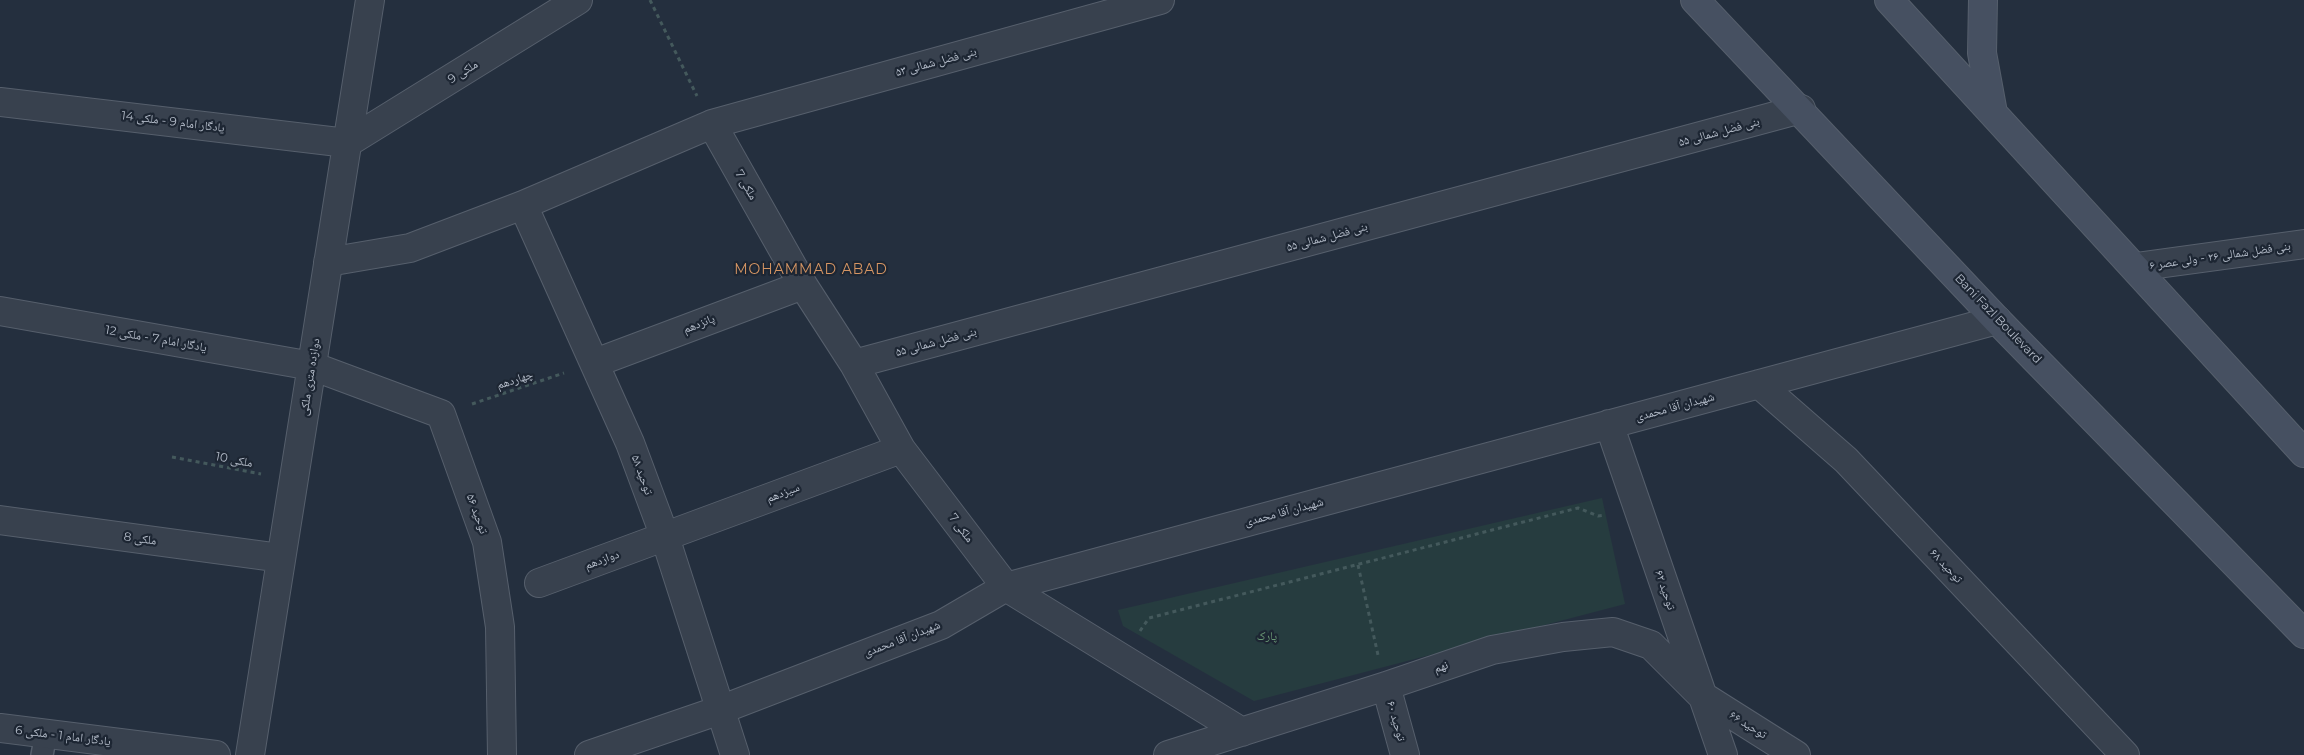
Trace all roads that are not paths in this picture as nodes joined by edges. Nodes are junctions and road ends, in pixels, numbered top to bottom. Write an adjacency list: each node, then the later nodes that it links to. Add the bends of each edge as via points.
1 (370, 0): 11 (street, دوازده متری ملکی)
2 (578, 0): 11 (street, ملکی 9)
3 (1160, 0): 10 (street, بنی فضل شمالی ۵۳)
4 (1695, 0): 8 (main road, Bani Fazl Boulevard)
5 (1889, 0): 9 (main road)
6 (1983, 0): 9 (main road, via 1982,52)
7 (0, 102): 11 (street, یادگار امام 9 - ملکی 14)
8 (1801, 110): 18 (main road, Bani Fazl Boulevard); 20 (street, بنی فضل شمالی ۵۵)
9 (1993, 113): 15 (main road)
10 (712, 124): 12 (street); 16 (street, ملکی 7)
11 (347, 143): 14 (street, دوازده متری ملکی)
12 (523, 205): 14 (street, via 410,248); 19 (street, توحید ۵۸)
13 (2304, 244): 15 (street, بنی فضل شمالی ۲۶ - ولی عصر ۶)
14 (328, 262): 21 (street, دوازده متری ملکی)
15 (2136, 268): 25 (main road)
16 (803, 285): 19 (street, پانزدهم); 20 (street, ملکی 7)
17 (0, 311): 21 (street, یادگار امام 7 - ملکی 12)
18 (1997, 320): 22 (street, شهیدان آقا محمدی); 31 (main road, Bani Fazl Boulevard)
19 (595, 363): 27 (street, توحید ۵۸, via 630,443)
20 (854, 364): 24 (street, ملکی 7)
21 (312, 366): 28 (street, دوازده متری ملکی); 40 (street, توحید ۵۶, via 441,414 487,542 500,627)
22 (1759, 384): 23 (street, شهیدان آقا محمدی); 47 (street, توحید ۶۸, via 1846,460)
23 (1609, 424): 30 (street, شهیدان آقا محمدی); 33 (street, توحید ۶۲)
24 (901, 448): 27 (street, سیزدهم); 30 (street, ملکی 7)
25 (2304, 453)
26 (0, 520): 28 (street, ملکی 8)
27 (665, 537): 29 (street, دوازدهم); 34 (street, توحید ۵۸)
28 (281, 558): 39 (street, دوازده متری ملکی)
29 (539, 583)
30 (1006, 586): 34 (street, شهیدان آقا محمدی, via 941,625); 36 (street)
31 (2304, 634)
32 (1386, 686): 33 (street, نهم, via 1492,650 1613,632 1651,646); 36 (street, نهم); 44 (street, توحید ۶۰)
33 (1701, 695): 45 (street, توحید ۶۲); 46 (street, توحید ۶۶)
34 (720, 710): 41 (street, شهیدان آقا محمدی); 42 (street, توحید ۵۸)
35 (0, 728): 37 (street, یادگار امام 1 - ملکی 6)
36 (1242, 732): 43 (street, نهم)
37 (44, 744): 38 (street, یادگار امام 1 - ملکی 6)
38 (216, 755)
39 (250, 755)
40 (502, 755)
41 (589, 755)
42 (735, 755)
43 (1168, 755)
44 (1406, 755)
45 (1723, 755)
46 (1796, 755)
47 (2125, 755)

